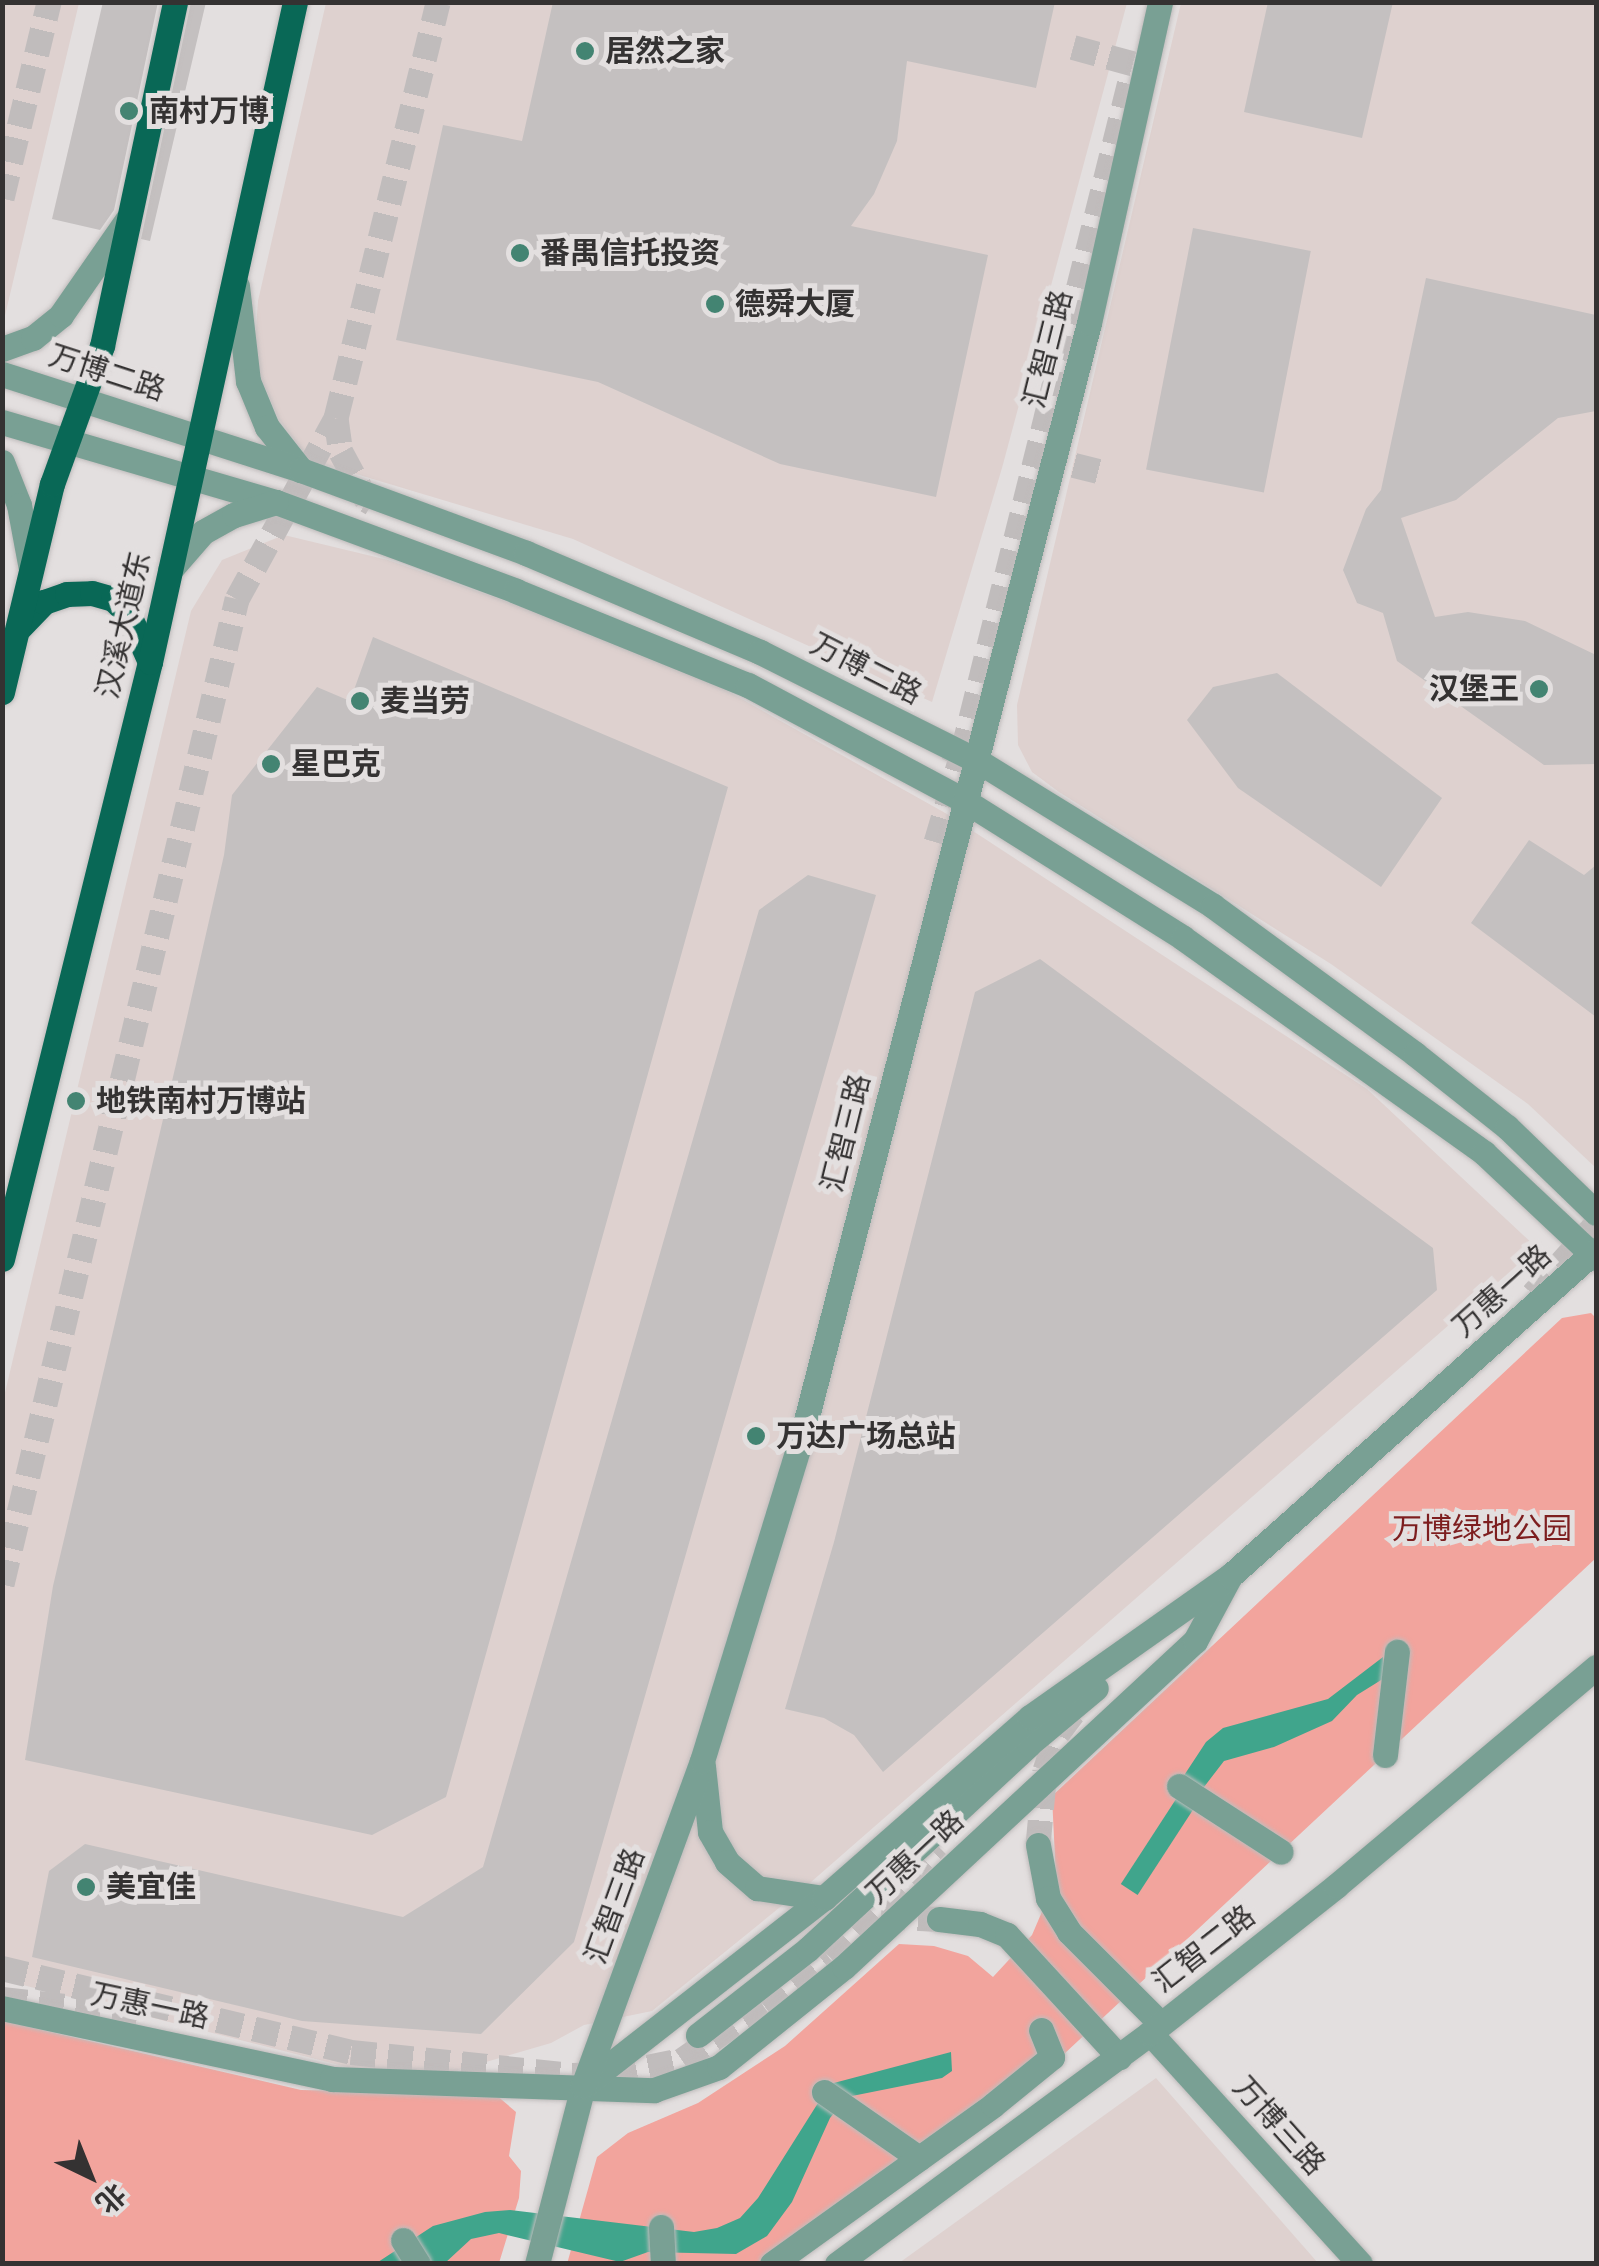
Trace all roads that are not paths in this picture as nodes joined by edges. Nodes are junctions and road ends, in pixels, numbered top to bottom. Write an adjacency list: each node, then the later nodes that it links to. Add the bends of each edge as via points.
1 (175, 2): 4 (main road)
2 (296, 2): 5 (main road, 汉溪大道东)
3 (1160, 2): 21 (street, 汇智三路, via 1089,323)
4 (130, 216): 6 (street, via 61,315 33,338); 8 (main road, via 102,346)
5 (236, 275): 10 (main road, 汉溪大道东); 13 (street, via 248,380 267,427)
6 (2, 350)
7 (2, 374): 8 (street, 万博二路)
8 (83, 398): 10 (street, 万博二路); 11 (main road)
9 (2, 422): 11 (street)
10 (200, 437): 13 (street, 万博二路); 14 (main road, 汉溪大道东)
11 (68, 440): 14 (street); 16 (main road)
12 (2, 462): 16 (street, via 20,506)
13 (301, 470): 21 (street, 万博二路, via 526,553 742,645)
14 (192, 477): 15 (street); 17 (main road, 汉溪大道东)
15 (276, 502): 17 (street, via 203,532); 22 (street, via 748,685)
16 (31, 570): 18 (main road)
17 (170, 570): 19 (main road, 汉溪大道东)
18 (18, 630): 19 (main road, via 44,602 92,594 130,615); 20 (main road)
19 (150, 662): 25 (main road, 汉溪大道东)
20 (2, 692)
21 (976, 760): 22 (street, 汇智三路); 23 (street, 万博二路, via 1244,929 1492,1115)
22 (965, 801): 24 (street, via 1183,938 1396,1087 1484,1153); 30 (street, 汇智三路, via 802,1432)
23 (1596, 1212)
24 (1595, 1254): 26 (street, 万惠一路)
25 (2, 1260)
26 (1230, 1576): 34 (street, 万惠一路, via 1030,1716); 39 (street, via 1029,1744 808,1949); 41 (street, 万惠一路, via 1195,1641 783,2016 718,2066 654,2090)
27 (1397, 1652): 29 (street)
28 (1596, 1666): 37 (street, 汇智二路)
29 (1385, 1754)
30 (702, 1762): 34 (street, via 710,1832 727,1862 757,1888); 41 (street, 汇智三路)
31 (1179, 1786): 33 (street)
32 (1038, 1845): 37 (street, 万博三路, via 1048,1898)
33 (1281, 1852)
34 (824, 1898): 41 (street, 万惠一路)
35 (939, 1919): 40 (street, via 1007,1934)
36 (2, 2008): 41 (street, 万惠一路, via 332,2079)
37 (1156, 2029): 40 (street, 汇智二路); 51 (street, 万博三路)
38 (1041, 2030): 43 (street, via 1052,2057)
39 (698, 2035)
40 (1119, 2056): 50 (street, 汇智二路)
41 (583, 2086): 48 (street, 汇智三路)
42 (833, 2098): 43 (street)
43 (919, 2158): 49 (street)
44 (661, 2227): 46 (street)
45 (403, 2240): 47 (street)
46 (663, 2260)
47 (418, 2264)
48 (537, 2264)
49 (772, 2264)
50 (838, 2264)
51 (1360, 2264)

